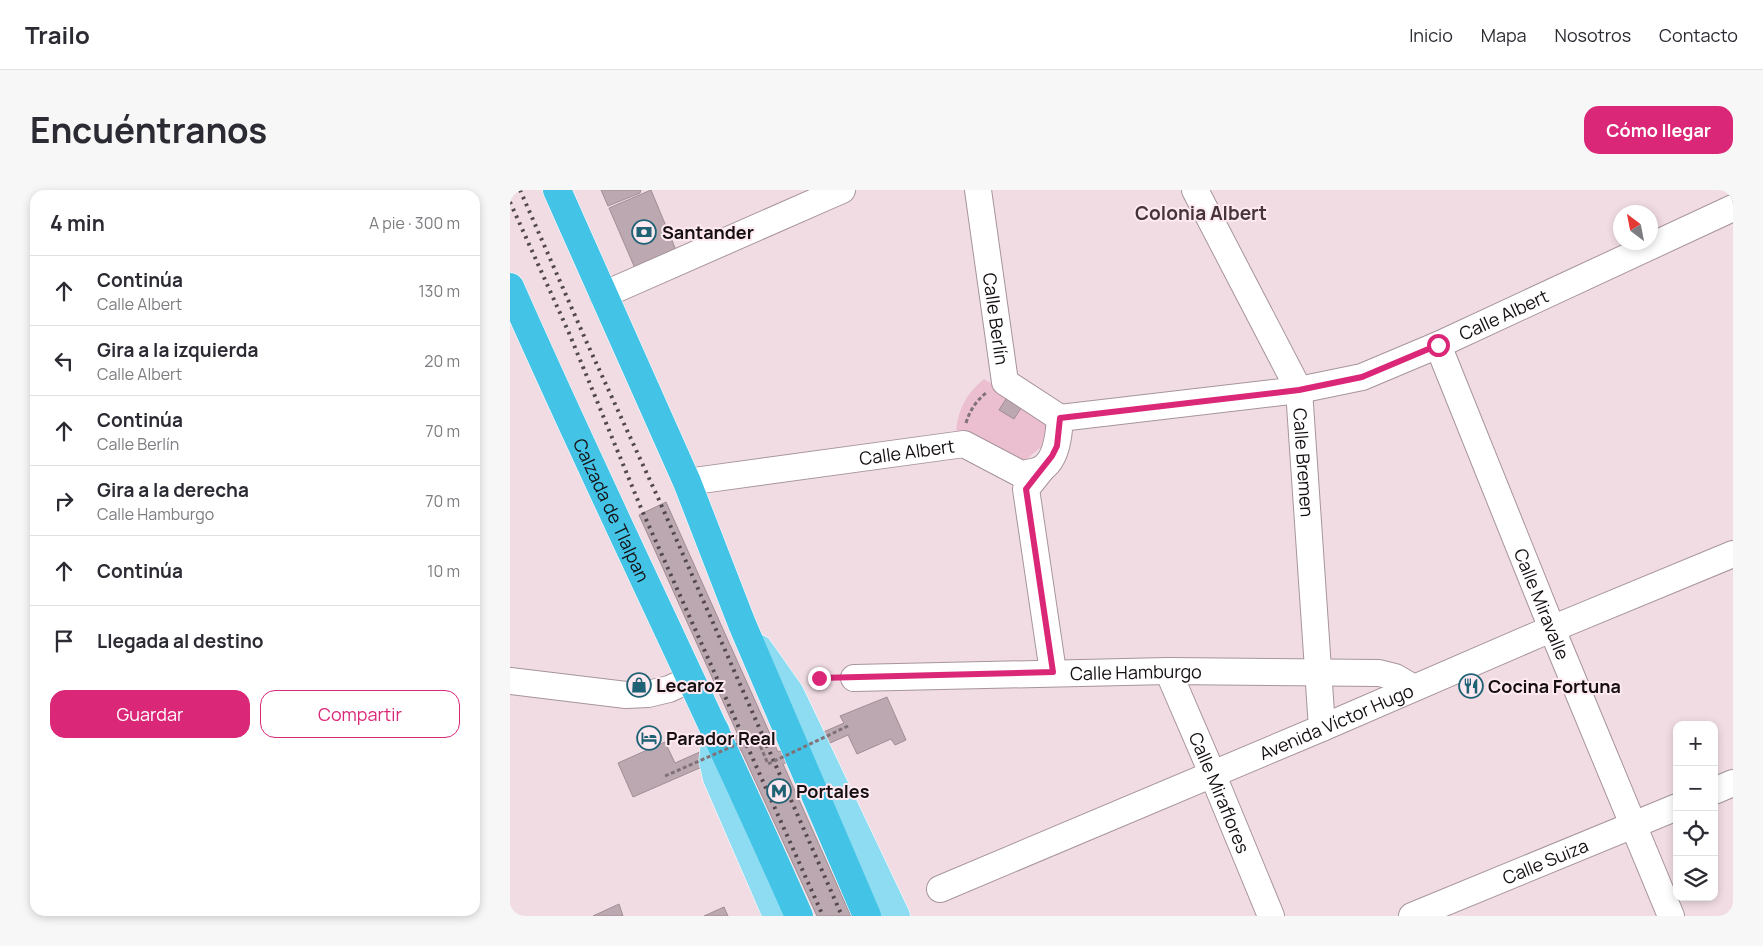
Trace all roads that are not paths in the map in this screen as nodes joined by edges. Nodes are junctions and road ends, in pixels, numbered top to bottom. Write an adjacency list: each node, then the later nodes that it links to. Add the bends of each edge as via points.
1 (842, 190): 7 (street)
2 (978, 190): 10 (street, Calle Berlín, via 1005,382)
3 (1195, 190): 9 (street, Calle Bremen)
4 (561, 192): 7 (highway)
5 (1733, 208): 8 (street, Calle Albert)
6 (510, 287): 20 (highway, Calzada de Tlalpan)
7 (603, 295): 12 (highway)
8 (1438, 345): 9 (street, Calle Albert, via 1362,377); 15 (street, Calle Miravalle)
9 (1299, 390): 10 (street, Calle Albert); 18 (street, Calle Bremen)
10 (1060, 418): 11 (street, via 1057,446)
11 (1042, 469): 12 (street, Calle Albert, via 1021,474 964,444); 17 (street, via 1026,489)
12 (687, 482): 14 (highway)
13 (1733, 554): 15 (street, Avenida Víctor Hugo)
14 (742, 624): 33 (highway); 34 (main road, via 790,693)
15 (1552, 629): 22 (street, Avenida Víctor Hugo); 29 (street, Calle Miravalle)
16 (1168, 671): 17 (street, Calle Hamburgo); 18 (street, Calle Hamburgo); 25 (street, Calle Miraflores)
17 (1053, 672): 19 (street, Calle Hamburgo)
18 (1318, 674): 22 (street, Calle Hamburgo, via 1379,673); 23 (street, Calle Bremen)
19 (854, 678)
20 (691, 679): 21 (street, via 648,694 626,695); 24 (highway, Calzada de Tlalpan)
21 (510, 681)
22 (1414, 688): 23 (street, Avenida Víctor Hugo)
23 (1322, 728): 25 (street, Avenida Víctor Hugo)
24 (716, 732): 31 (main road, via 713,761 717,778); 32 (highway, Calzada de Tlalpan)
25 (1212, 773): 30 (street, Avenida Víctor Hugo); 35 (street, Calle Miraflores)
26 (1733, 783): 27 (street)
27 (1718, 789)
28 (1673, 809): 29 (street, Calle Suiza)
29 (1633, 825): 36 (street, Calle Suiza); 37 (street, Calle Miravalle)
30 (940, 889)
31 (777, 916)
32 (799, 916)
33 (867, 916)
34 (896, 916)
35 (1271, 916)
36 (1412, 916)
37 (1672, 916)

